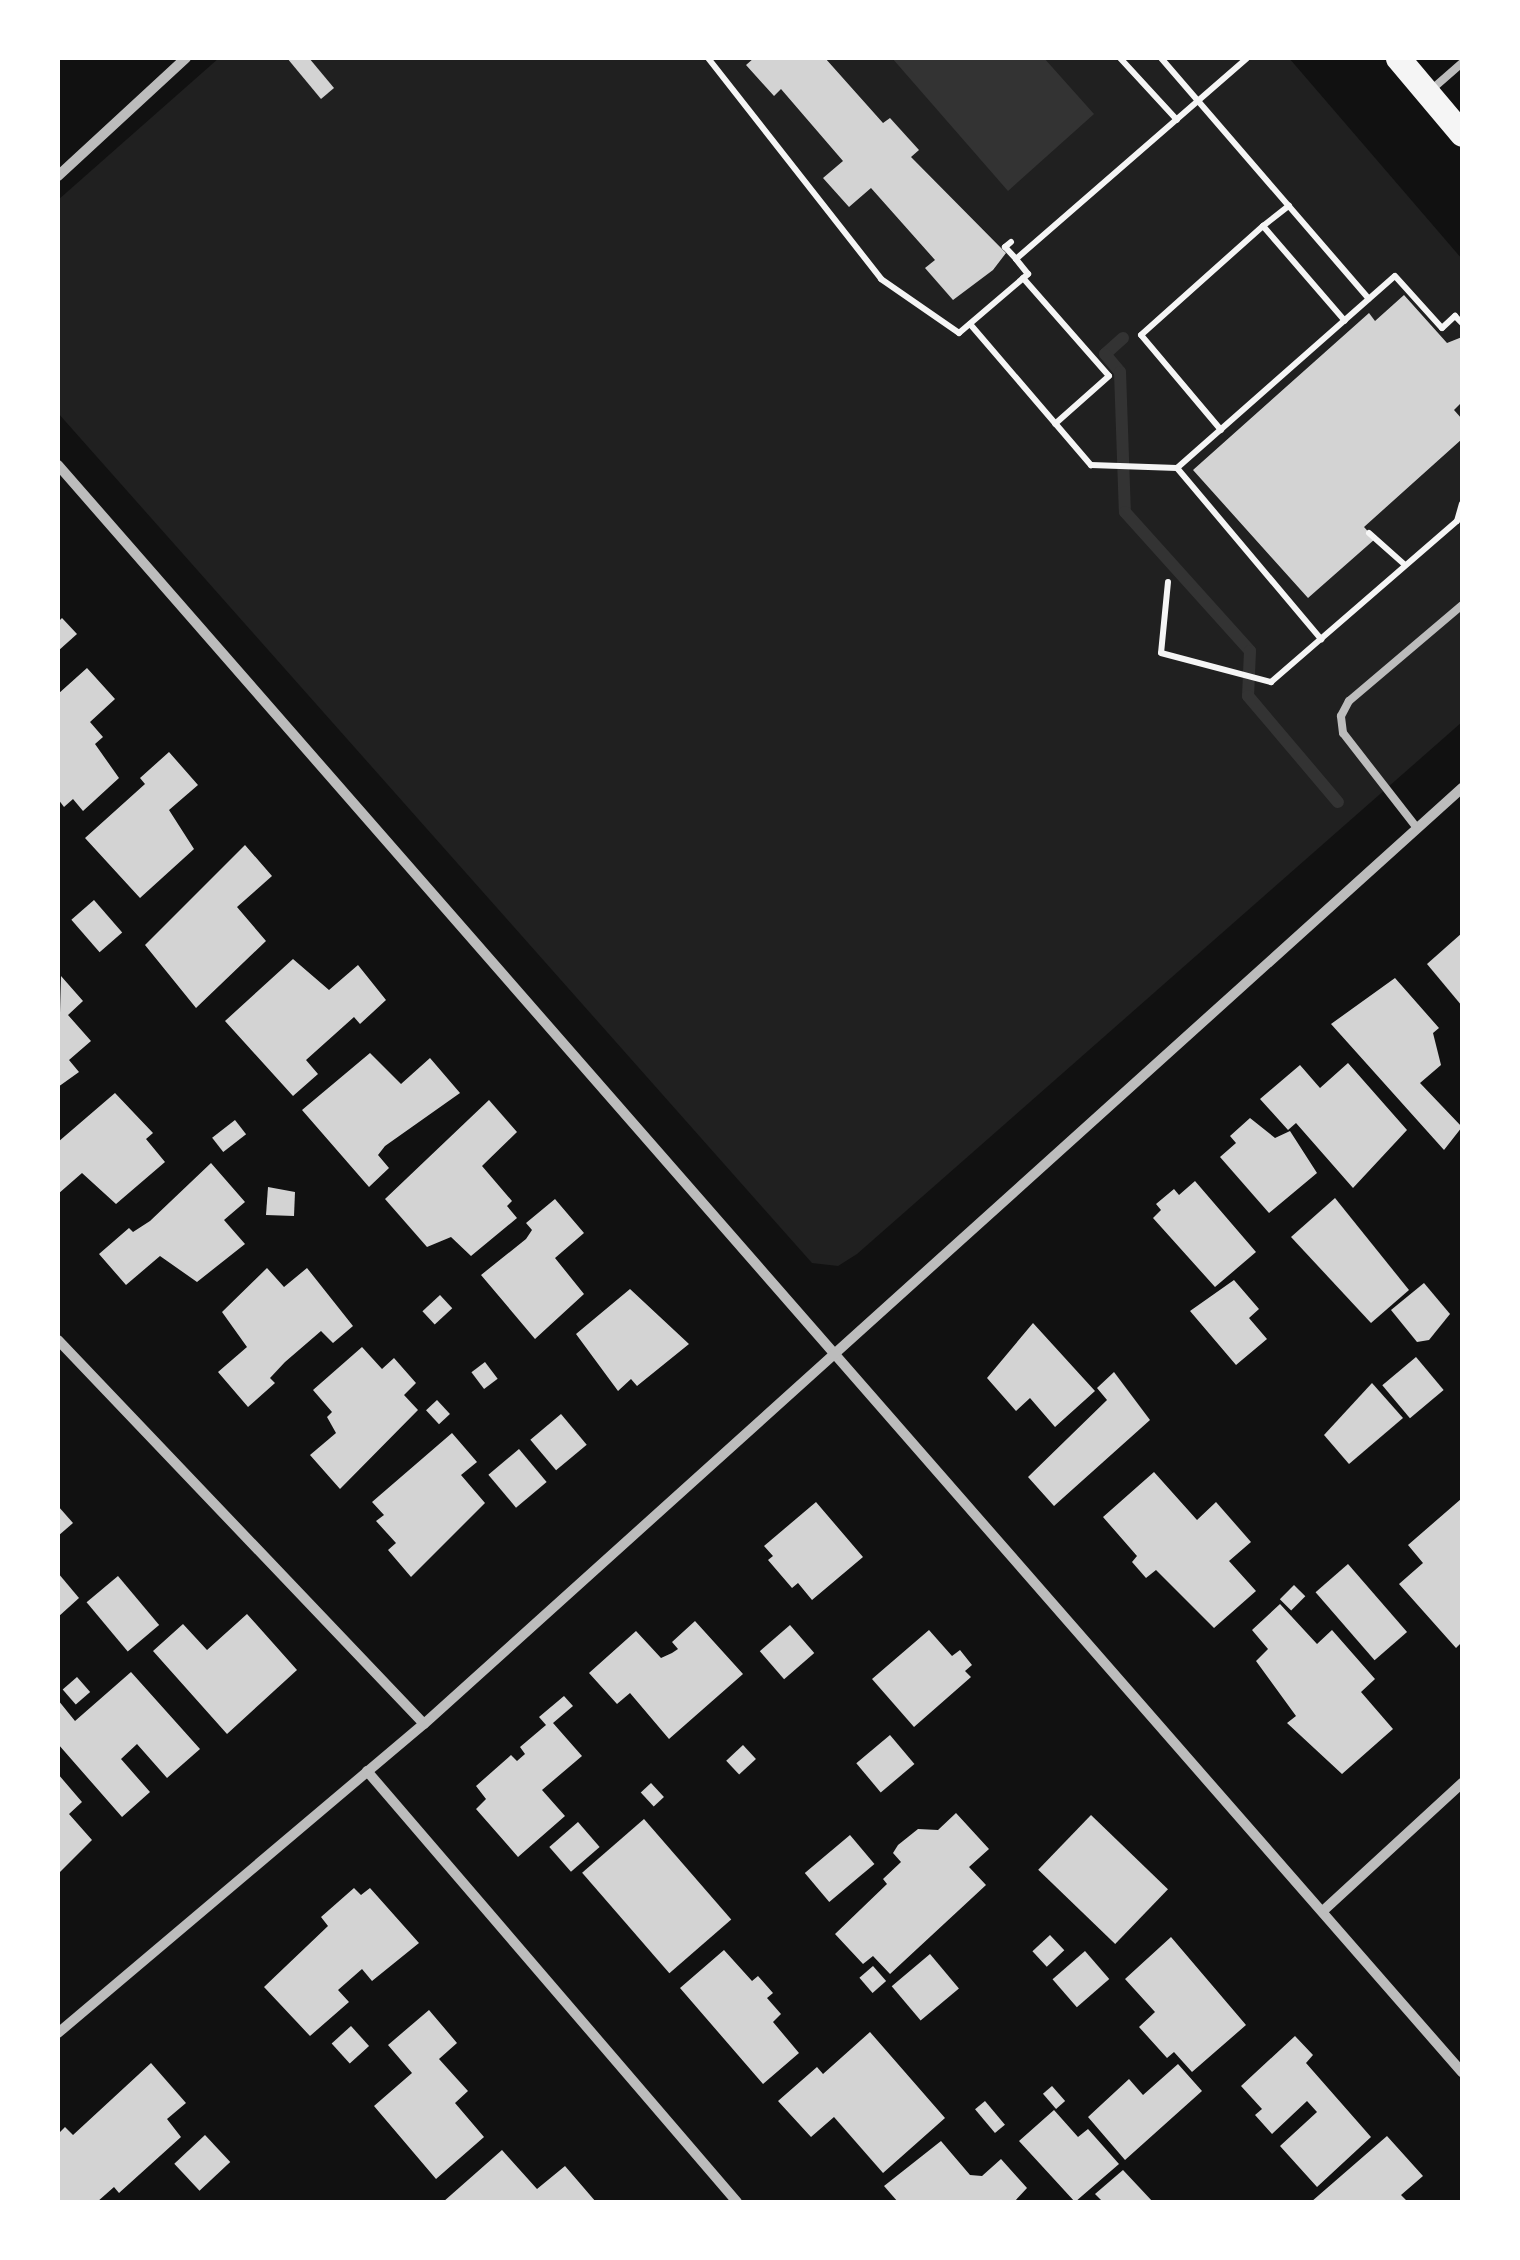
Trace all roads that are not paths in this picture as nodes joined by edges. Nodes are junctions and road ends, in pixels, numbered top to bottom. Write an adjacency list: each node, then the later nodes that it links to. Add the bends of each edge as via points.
1 (186, 58): 6 (street)
2 (1398, 58): 4 (main road)
3 (1462, 63): 4 (lane)
4 (1428, 93): 5 (main road)
5 (1462, 134)
6 (58, 176)
7 (58, 466): 12 (street)
8 (1462, 605): 10 (lane, via 1349,701 1341,716 1343,733)
9 (1462, 788): 10 (street)
10 (1418, 828): 12 (street)
11 (58, 1340): 13 (street)
12 (835, 1348): 13 (street); 16 (street)
13 (424, 1724): 14 (street)
14 (366, 1770): 17 (street); 19 (street)
15 (1462, 1783): 16 (street)
16 (1324, 1910): 18 (street)
17 (58, 2033)
18 (1462, 2072)
19 (737, 2202)

